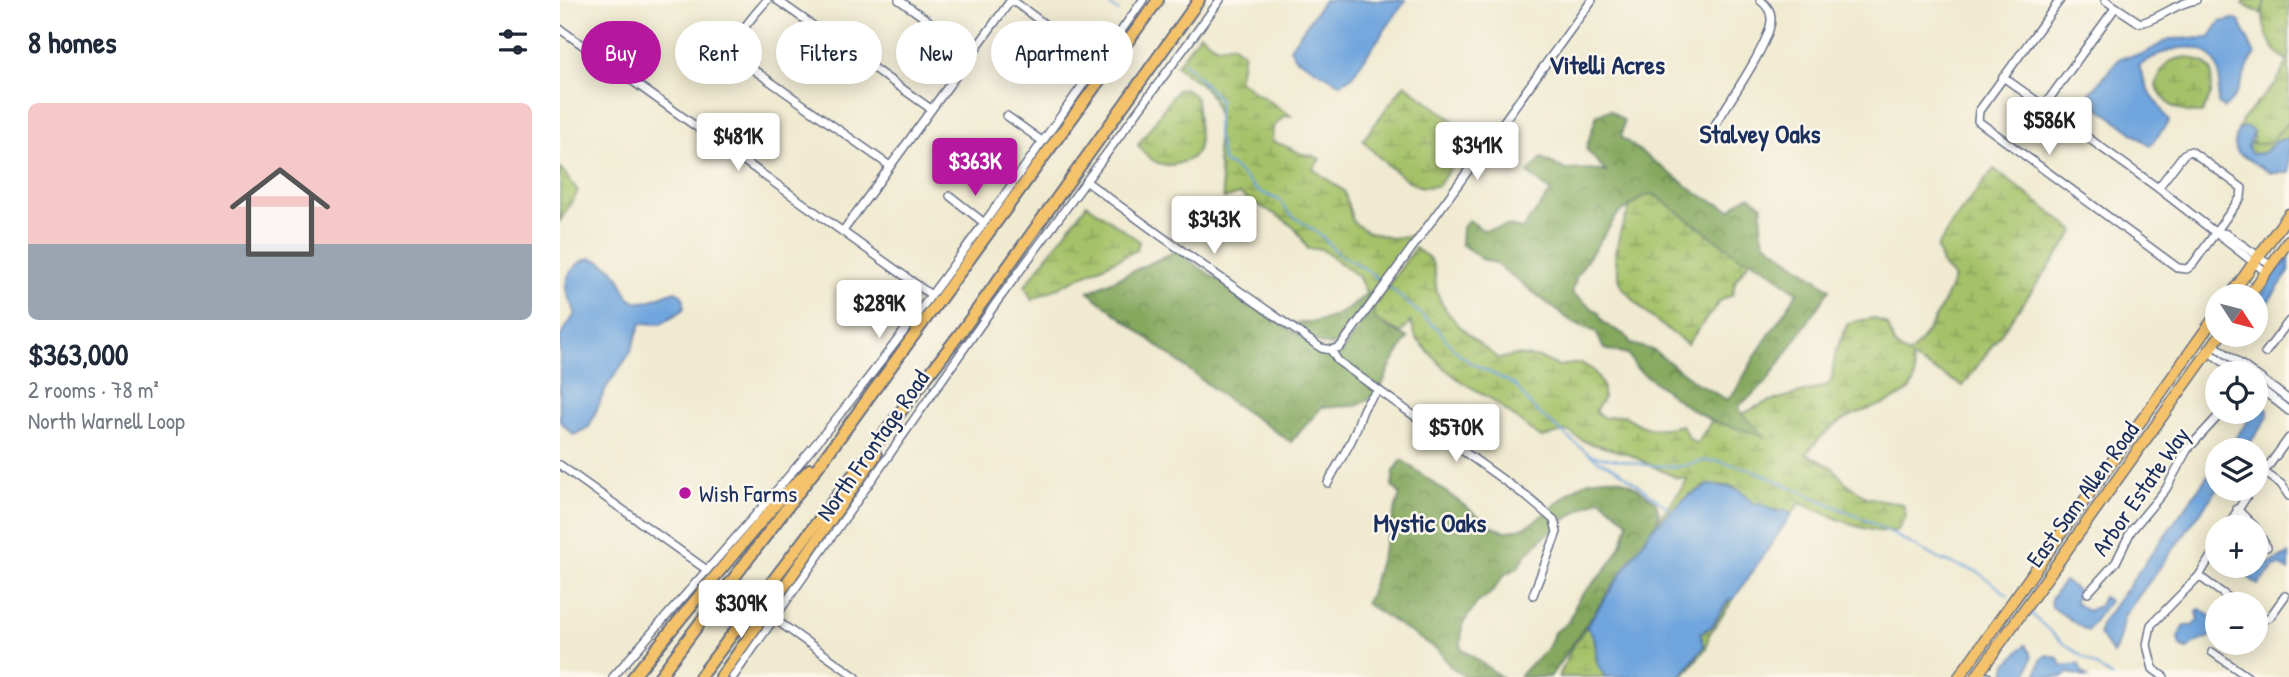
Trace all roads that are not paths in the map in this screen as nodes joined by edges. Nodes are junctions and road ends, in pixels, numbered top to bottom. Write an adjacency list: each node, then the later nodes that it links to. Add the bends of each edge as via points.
1 (766, 0): 28 (street, via 737,40 737,58)
2 (777, 0): 24 (street)
3 (899, 0): 15 (street)
4 (1011, 0): 16 (street); 19 (street)
5 (1143, 0): 17 (street)
6 (1158, 0): 56 (highway)
7 (1199, 0): 44 (highway)
8 (1220, 0): 29 (street, North Frontage Road)
9 (1592, 0): 46 (street, via 1340,347)
10 (1760, 0): 26 (street, via 1767,6 1771,26)
11 (2060, 0): 20 (street)
12 (2105, 0): 14 (street)
13 (2196, 0): 14 (street, via 2144,23)
14 (2115, 8): 23 (street)
15 (929, 21)
16 (1040, 21)
17 (1128, 21)
18 (560, 29): 34 (street)
19 (977, 47)
20 (2003, 77): 23 (street); 35 (street, via 1977,113 1980,124 1992,133 2180,269 2193,264)
21 (949, 84): 24 (street)
22 (1082, 84): 27 (street)
23 (2045, 106): 30 (street)
24 (931, 109): 28 (street)
25 (1007, 116): 27 (street)
26 (1715, 125)
27 (1042, 141): 33 (street)
28 (890, 166): 34 (street)
29 (1087, 182): 46 (street, via 1299,333); 73 (street, North Frontage Road)
30 (2158, 188): 35 (street); 35 (street, via 2191,151 2239,184 2241,197)
31 (950, 196): 33 (street)
32 (2289, 214): 37 (main road)
33 (984, 222): 41 (street)
34 (843, 231): 41 (street)
35 (2216, 232): 37 (street, via 2227,234)
36 (2289, 240): 38 (main road)
37 (2256, 260): 38 (street); 39 (main road)
38 (2269, 269): 40 (main road)
39 (2239, 284)
40 (2258, 284)
41 (931, 295): 67 (street, via 802,461)
42 (2289, 321): 47 (street)
43 (2205, 331): 76 (main road)
44 (961, 332): 80 (highway); 81 (highway)
45 (2211, 348): 48 (street); 84 (main road, East Sam Allen Road)
46 (1331, 350): 50 (street, via 1338,361)
47 (2265, 353)
48 (2228, 361)
49 (2268, 384): 52 (street)
50 (1379, 391): 60 (street, via 1362,408 1352,439); 71 (street, via 1554,520 1557,533)
51 (2268, 394): 53 (street)
52 (2289, 400)
53 (2289, 411)
54 (2211, 424): 70 (street, Arbor Estate Way, via 2187,450 2166,489 2131,531 2116,562)
55 (2289, 438): 58 (street)
56 (826, 456): 78 (highway, via 781,498); 79 (highway)
57 (560, 465): 67 (street)
58 (2268, 467)
59 (2268, 475): 61 (street)
60 (1328, 483)
61 (2289, 496)
62 (2243, 501): 63 (street)
63 (2237, 509): 64 (street); 65 (street)
64 (2234, 515)
65 (2243, 515)
66 (2205, 566): 68 (street)
67 (707, 570): 77 (street)
68 (2199, 576): 69 (street); 85 (street, via 2151,625 2147,645 2154,669)
69 (2221, 592)
70 (2088, 593)
71 (1532, 595)
72 (2285, 596): 74 (street)
73 (773, 618): 82 (street, North Frontage Road); 83 (street)
74 (2268, 618)
75 (2216, 655): 86 (street)
76 (1962, 673): 84 (street)
77 (613, 677)
78 (634, 677)
79 (659, 677)
80 (700, 677)
81 (721, 677)
82 (733, 677)
83 (856, 677)
84 (1981, 677)
85 (2164, 677)
86 (2248, 677)

